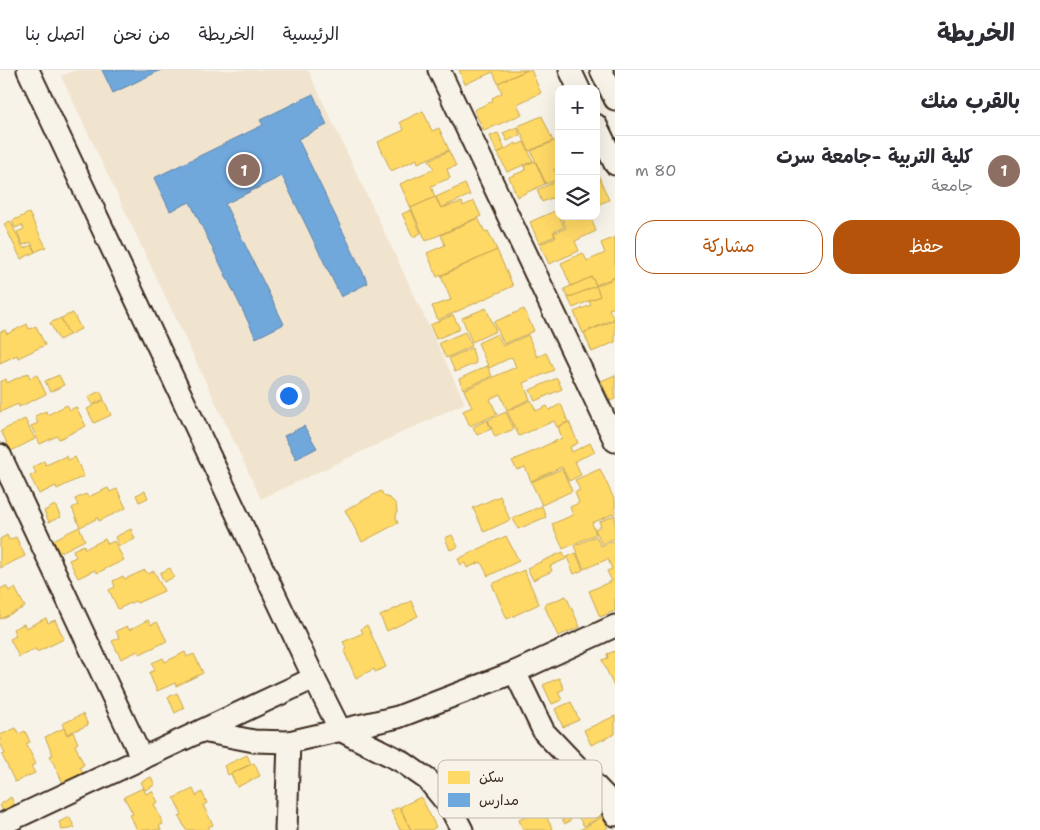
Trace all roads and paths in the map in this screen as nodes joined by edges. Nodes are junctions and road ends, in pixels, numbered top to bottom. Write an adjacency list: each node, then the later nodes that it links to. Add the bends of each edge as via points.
1 (28, 70): 13 (street)
2 (439, 70): 9 (street)
3 (570, 70): 5 (street)
4 (601, 70): 6 (street)
5 (577, 85)
6 (615, 99)
7 (598, 130): 8 (street)
8 (615, 164)
9 (615, 441)
10 (0, 455): 17 (street)
11 (615, 626): 12 (street)
12 (515, 672): 14 (street, via 398,717); 18 (street, via 544,732)
13 (314, 678): 14 (street); 15 (street)
14 (340, 730): 16 (street); 19 (street, via 401,761 428,780)
15 (202, 731): 16 (street, via 254,741); 17 (street)
16 (290, 742): 24 (street)
17 (142, 759): 23 (street)
18 (571, 760)
19 (438, 792)
20 (602, 793): 21 (street)
21 (615, 815)
22 (456, 818): 25 (street)
23 (0, 825)
24 (286, 830)
25 (462, 830)

